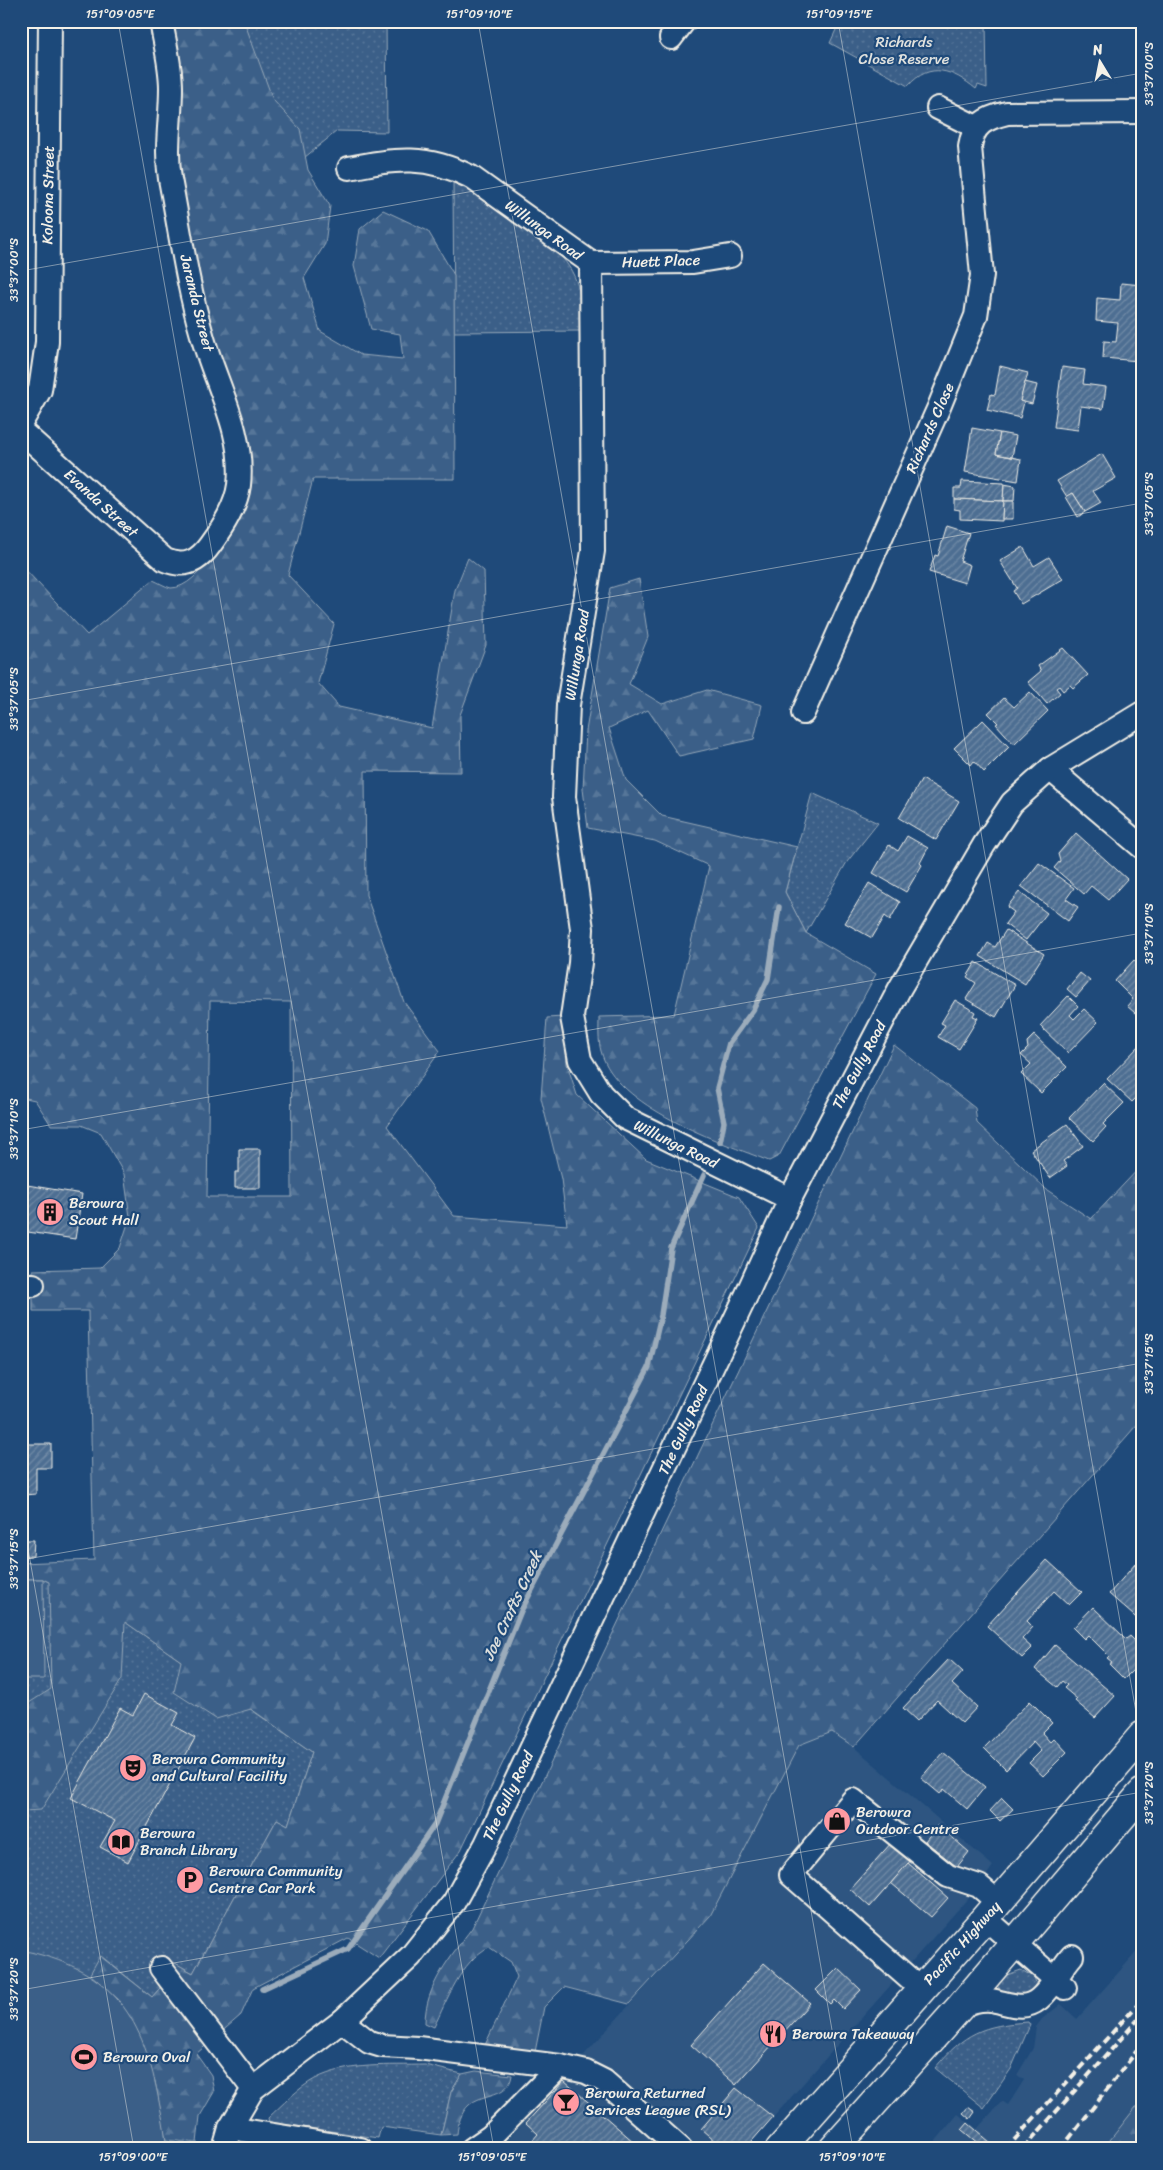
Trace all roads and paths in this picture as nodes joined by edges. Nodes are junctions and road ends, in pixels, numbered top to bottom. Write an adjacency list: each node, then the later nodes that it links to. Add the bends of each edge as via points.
1 (50, 21): 9 (street, Koloona Street, via 47,342 40,390)
2 (161, 21): 11 (street, Jaranda Street, via 170,66 167,152 170,176 192,299 223,393 239,464 235,502 224,526 206,551)
3 (938, 108): 5 (street)
4 (1142, 112): 5 (street, via 1007,113 988,118)
5 (976, 127): 12 (street, Richards Close, via 970,147 982,275 976,316)
6 (349, 168): 8 (street, Willunga Road, via 387,160 424,160 450,167 471,177)
7 (730, 256): 8 (street, Huett Place, via 693,262)
8 (591, 263): 16 (street, Willunga Road, via 593,551 568,705 564,796 582,930 572,1017 580,1060 601,1094 625,1118)
9 (21, 423)
10 (21, 431): 11 (street, Evanda Street, via 165,560)
11 (186, 564)
12 (803, 713)
13 (1142, 713): 14 (street, The Gully Road)
14 (1050, 769): 15 (street); 16 (street, The Gully Road, via 1012,803 984,845 876,1031)
15 (1142, 848)
16 (790, 1199): 26 (street, The Gully Road, via 481,1852 454,1902 411,1956)
17 (1142, 1736): 19 (main road, Pacific Highway)
18 (1142, 1793): 20 (main road)
19 (992, 1910): 20 (street); 24 (main road, Pacific Highway); 24 (street, via 979,1886 948,1876 853,1800 791,1875)
20 (1014, 1943): 23 (street); 25 (main road)
21 (1072, 1956): 23 (street)
22 (161, 1968): 28 (street)
23 (1060, 1983): 25 (street, via 1030,2004 1011,2006 980,2000)
24 (921, 1989): 34 (main road, Pacific Highway)
25 (960, 2006): 35 (main road)
26 (342, 2021): 27 (street, via 369,2042 382,2046); 28 (street, The Gully Road)
27 (560, 2066): 30 (street); 33 (street, via 586,2072 604,2081)
28 (253, 2089): 29 (street, The Gully Road)
29 (227, 2138): 31 (street)
30 (498, 2142): 32 (street)
31 (361, 2149)
32 (472, 2149)
33 (681, 2149)
34 (780, 2149)
35 (833, 2149)

